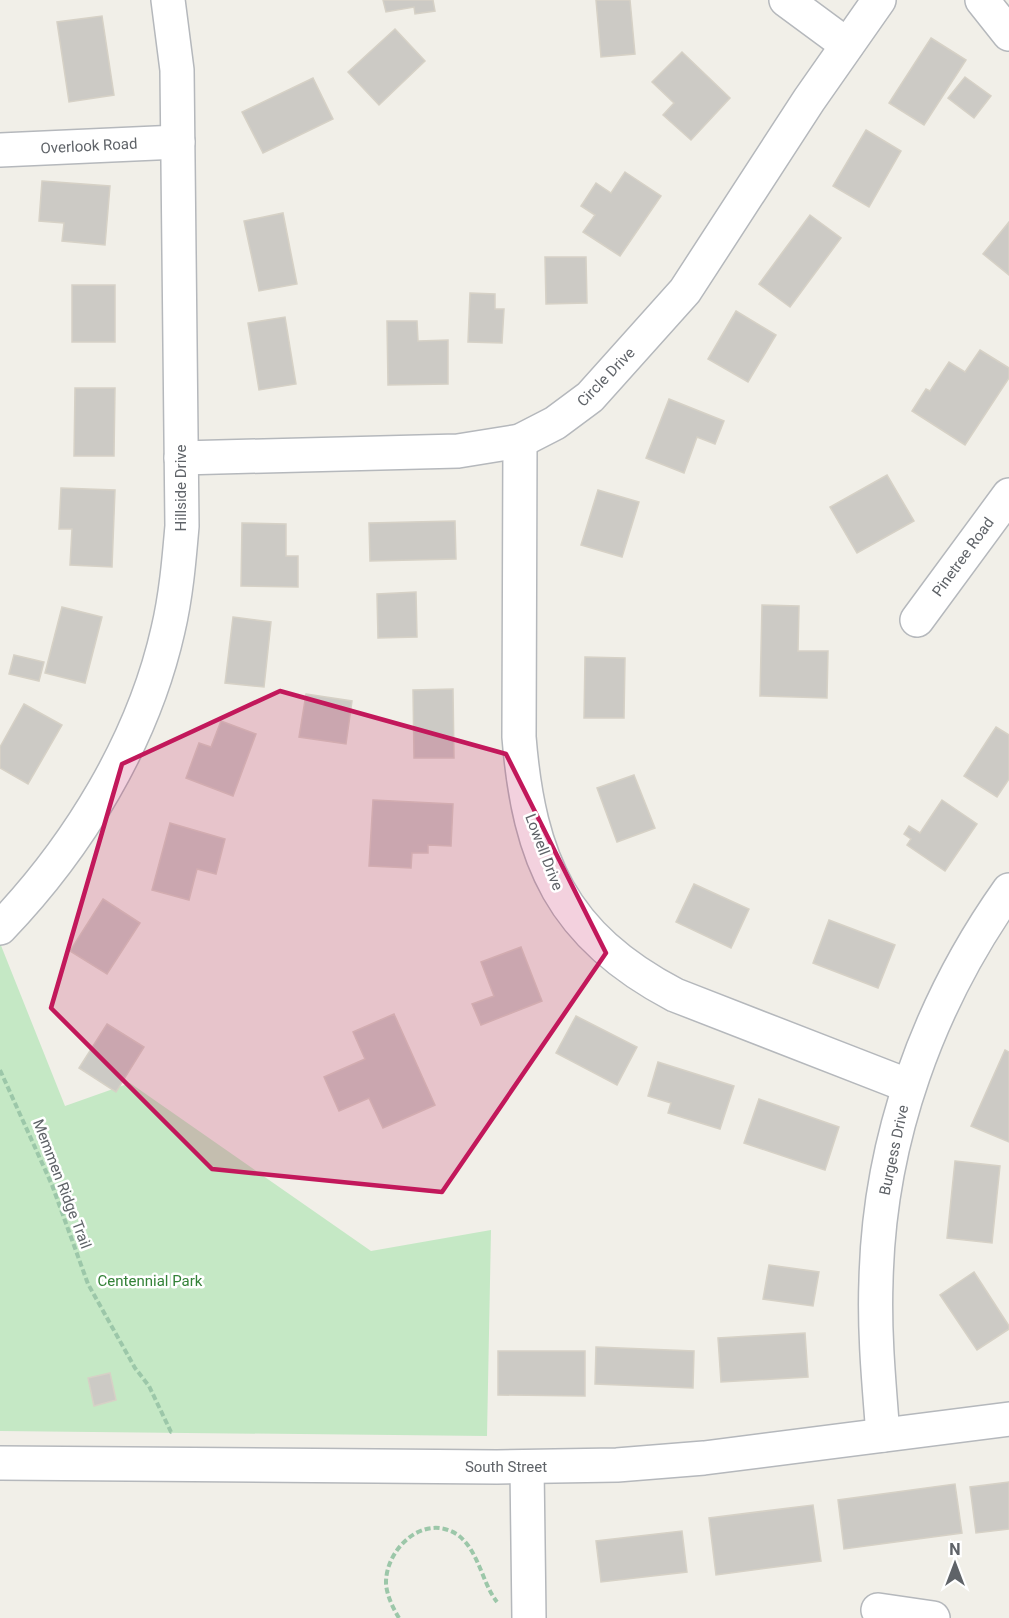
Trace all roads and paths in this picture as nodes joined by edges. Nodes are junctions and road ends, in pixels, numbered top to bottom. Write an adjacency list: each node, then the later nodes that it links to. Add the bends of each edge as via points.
1 (171, 0): 7 (street, Hillside Drive)
2 (786, 0): 6 (street)
3 (879, 0): 6 (street, Circle Drive)
4 (982, 0): 5 (street)
5 (1009, 34)
6 (847, 45): 9 (street, Circle Drive, via 685,291 590,397 555,423)
7 (178, 142): 8 (street, Overlook Road); 10 (street, Hillside Drive)
8 (0, 150)
9 (520, 441): 10 (street, Circle Drive, via 458,451); 16 (street, Lowell Drive, via 519,737 532,827 565,905 592,936 645,979 675,995)
10 (181, 458): 14 (street, Hillside Drive, via 178,577 168,631 153,680 122,755 91,812)
11 (1009, 495): 12 (street, Pinetree Road)
12 (917, 620)
13 (1009, 890): 16 (street, Burgess Drive, via 974,943 938,1012)
14 (0, 928)
15 (0, 1070): 18 (path, Memmen Ridge Trail, via 52,1185 88,1284 149,1386)
16 (909, 1086): 19 (street, Burgess Drive, via 891,1155 878,1245 875,1316)
17 (1009, 1419): 19 (street, South Street)
18 (171, 1432)
19 (883, 1435): 21 (street, South Street, via 660,1463)
20 (0, 1463): 21 (street, South Street)
21 (527, 1467): 23 (street)
22 (878, 1610): 25 (street)
23 (530, 1616): 24 (path, via 502,1607 464,1542 452,1532 432,1529 413,1534 389,1564 388,1594)
24 (399, 1618)
25 (933, 1618)

